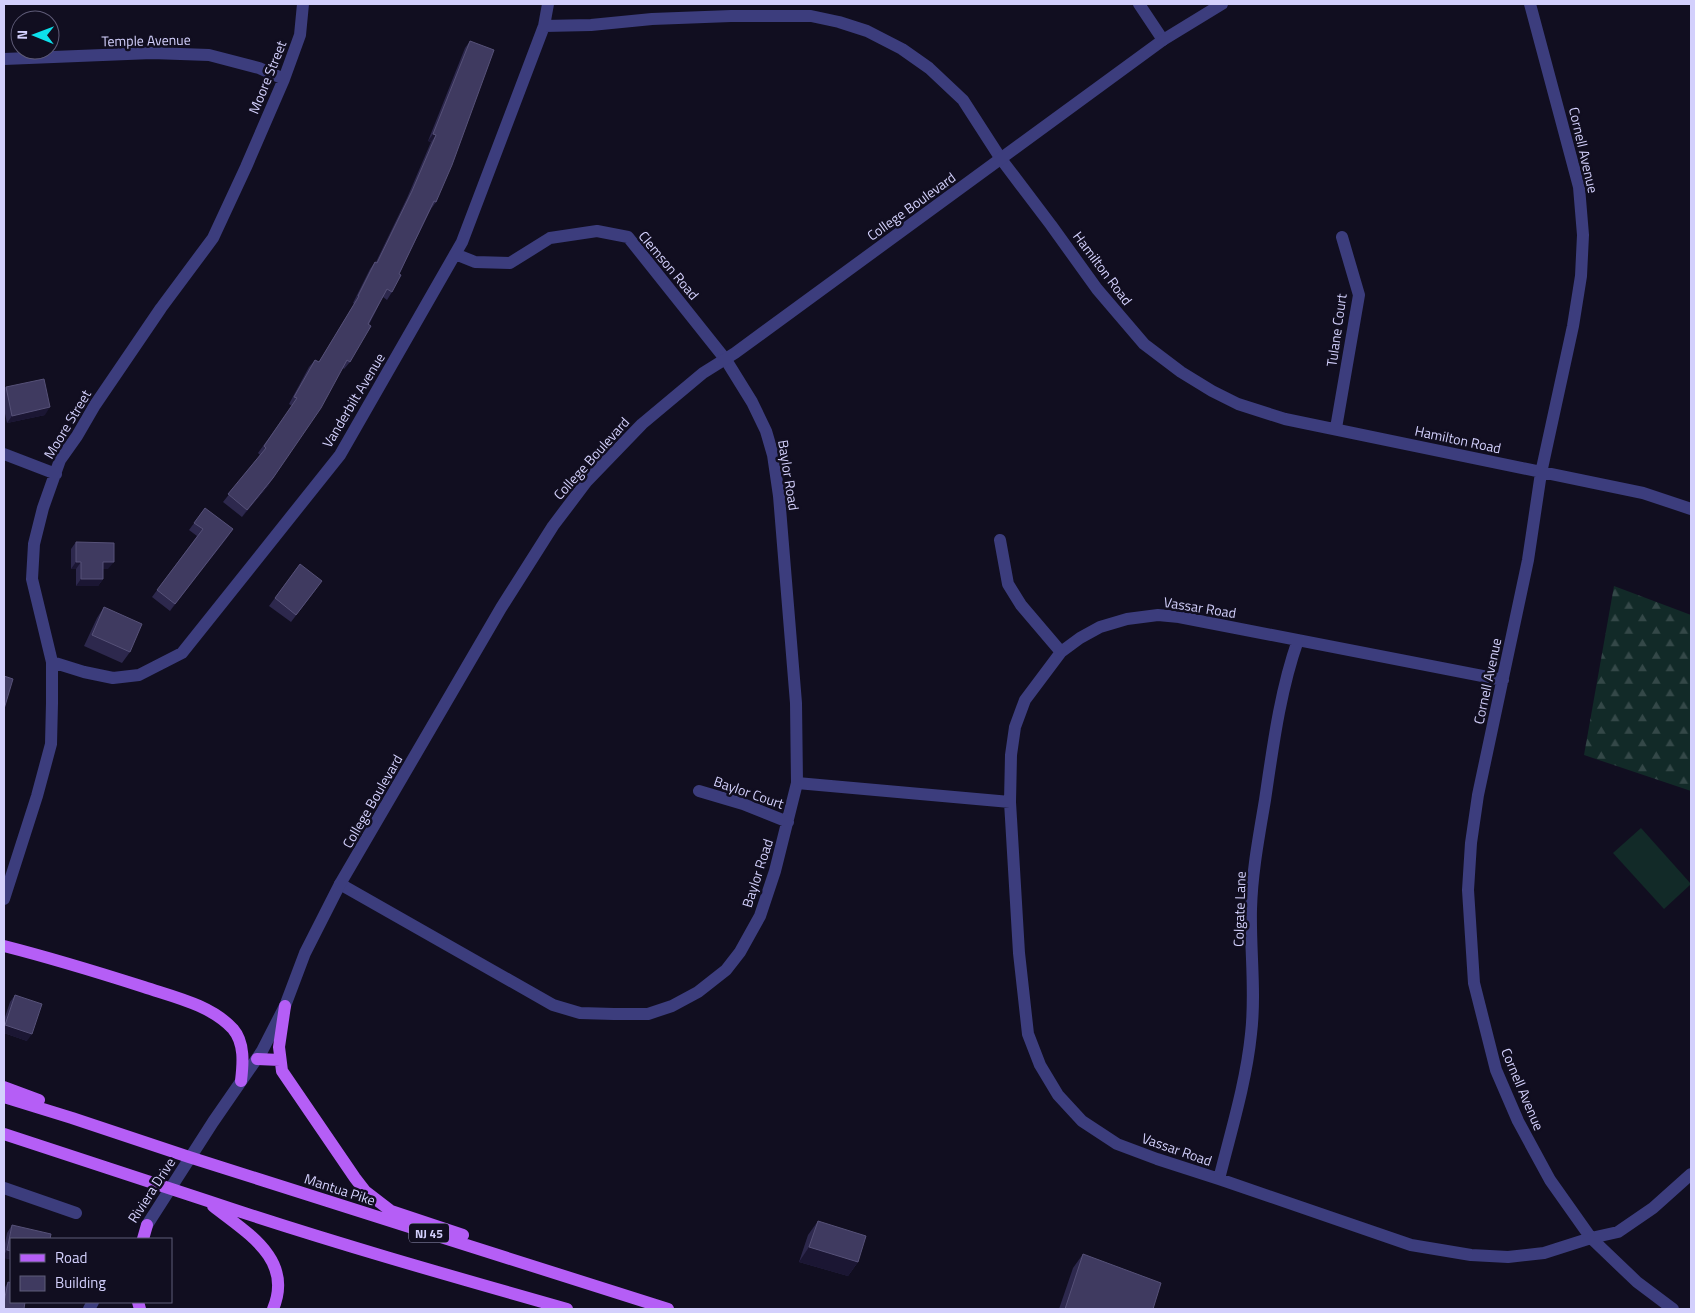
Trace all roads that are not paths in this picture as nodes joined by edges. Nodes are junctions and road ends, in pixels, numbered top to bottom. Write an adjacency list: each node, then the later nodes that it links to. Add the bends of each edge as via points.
1 (303, 4): 9 (street, Moore Street, via 300,35)
2 (548, 4): 6 (street, Vanderbilt Avenue)
3 (1138, 4): 7 (street)
4 (1222, 4): 7 (street, College Boulevard)
5 (1530, 4): 16 (street, Cornell Avenue, via 1579,187 1583,235 1573,326)
6 (544, 26): 10 (street, Hamilton Road, via 740,16 811,16 839,22 867,31 929,68 963,100); 12 (street, Vanderbilt Avenue)
7 (1163, 40): 10 (street, College Boulevard)
8 (4, 59): 9 (street, Temple Avenue, via 152,53 209,55 259,68)
9 (284, 79): 17 (street, Moore Street, via 213,238 95,405 60,460)
10 (1001, 159): 13 (street, College Boulevard); 14 (street, Hamilton Road, via 1097,289 1144,344 1181,372 1238,404 1285,419)
11 (1342, 237): 14 (street, Tulane Court, via 1359,296)
12 (456, 254): 13 (street, Clemson Road, via 475,262 510,263 550,238 598,230 628,237); 22 (street, Vanderbilt Avenue, via 340,455 182,653 140,675 113,678)
13 (726, 360): 24 (street, Baylor Road, via 752,402 773,455 796,704); 28 (street, College Boulevard, via 703,373 642,424 587,481 552,526)
14 (1336, 428): 16 (street, Hamilton Road)
15 (4, 454): 17 (street)
16 (1541, 473): 18 (street, Hamilton Road, via 1644,493); 23 (street, Cornell Avenue, via 1528,560)
17 (56, 474): 22 (street, Moore Street, via 34,544 32,580)
18 (1691, 509)
19 (1000, 540): 21 (street, via 1008,584 1021,605)
20 (1298, 640): 21 (street, Vassar Road, via 1158,615 1100,627); 23 (street, Vassar Road); 41 (street, Colgate Lane, via 1288,668 1273,744 1252,884 1251,1034 1242,1089)
21 (1061, 652): 26 (street, Vassar Road, via 1025,700 1015,727)
22 (52, 662): 29 (street, Moore Street, via 51,744)
23 (1503, 680): 49 (street, Cornell Avenue, via 1471,843 1468,890 1474,983 1496,1070 1518,1121 1550,1180)
24 (797, 783): 26 (street); 27 (street, Baylor Road)
25 (699, 791): 27 (street, Baylor Court)
26 (1010, 802): 41 (street, Vassar Road, via 1028,1034 1040,1066 1058,1095 1082,1121 1117,1144)
27 (788, 822): 28 (street, Baylor Road, via 760,916 740,952 726,970 698,992 648,1014 580,1013 553,1005)
28 (340, 884): 31 (street, College Boulevard, via 305,953)
29 (4, 899)
30 (4, 946): 34 (main road, via 77,965 210,1011 239,1038 243,1059)
31 (285, 1006): 32 (street, College Boulevard); 33 (main road)
32 (257, 1059): 33 (main road); 34 (street, College Boulevard)
33 (280, 1060): 50 (main road, via 282,1071 365,1191 391,1211 491,1244)
34 (241, 1081): 39 (street, College Boulevard)
35 (4, 1087): 37 (main road, via 51,1104)
36 (4, 1098): 37 (main road, Mantua Pike / NJ 45)
37 (72, 1118): 39 (main road, Mantua Pike / NJ 45)
38 (4, 1134): 43 (main road, NJ 45)
39 (189, 1157): 43 (street, Riviera Drive); 50 (main road, Mantua Pike / NJ 45)
40 (1691, 1174): 49 (street, Vassar Road, via 1653,1208 1618,1232)
41 (1219, 1179): 49 (street, Vassar Road, via 1411,1245 1471,1255 1508,1257 1544,1253)
42 (4, 1188): 45 (street)
43 (171, 1188): 44 (main road, NJ 45); 46 (street, Riviera Drive)
44 (207, 1201): 51 (main road, via 258,1241 270,1255 279,1292); 52 (main road, NJ 45)
45 (76, 1213)
46 (147, 1225): 47 (street, Riviera Drive); 48 (main road)
47 (138, 1238)
48 (143, 1238)
49 (1591, 1238): 54 (street, Cornell Avenue, via 1637,1282)
50 (501, 1256): 53 (main road, Mantua Pike / NJ 45)
51 (273, 1309)
52 (567, 1309)
53 (668, 1309)
54 (1674, 1309)

